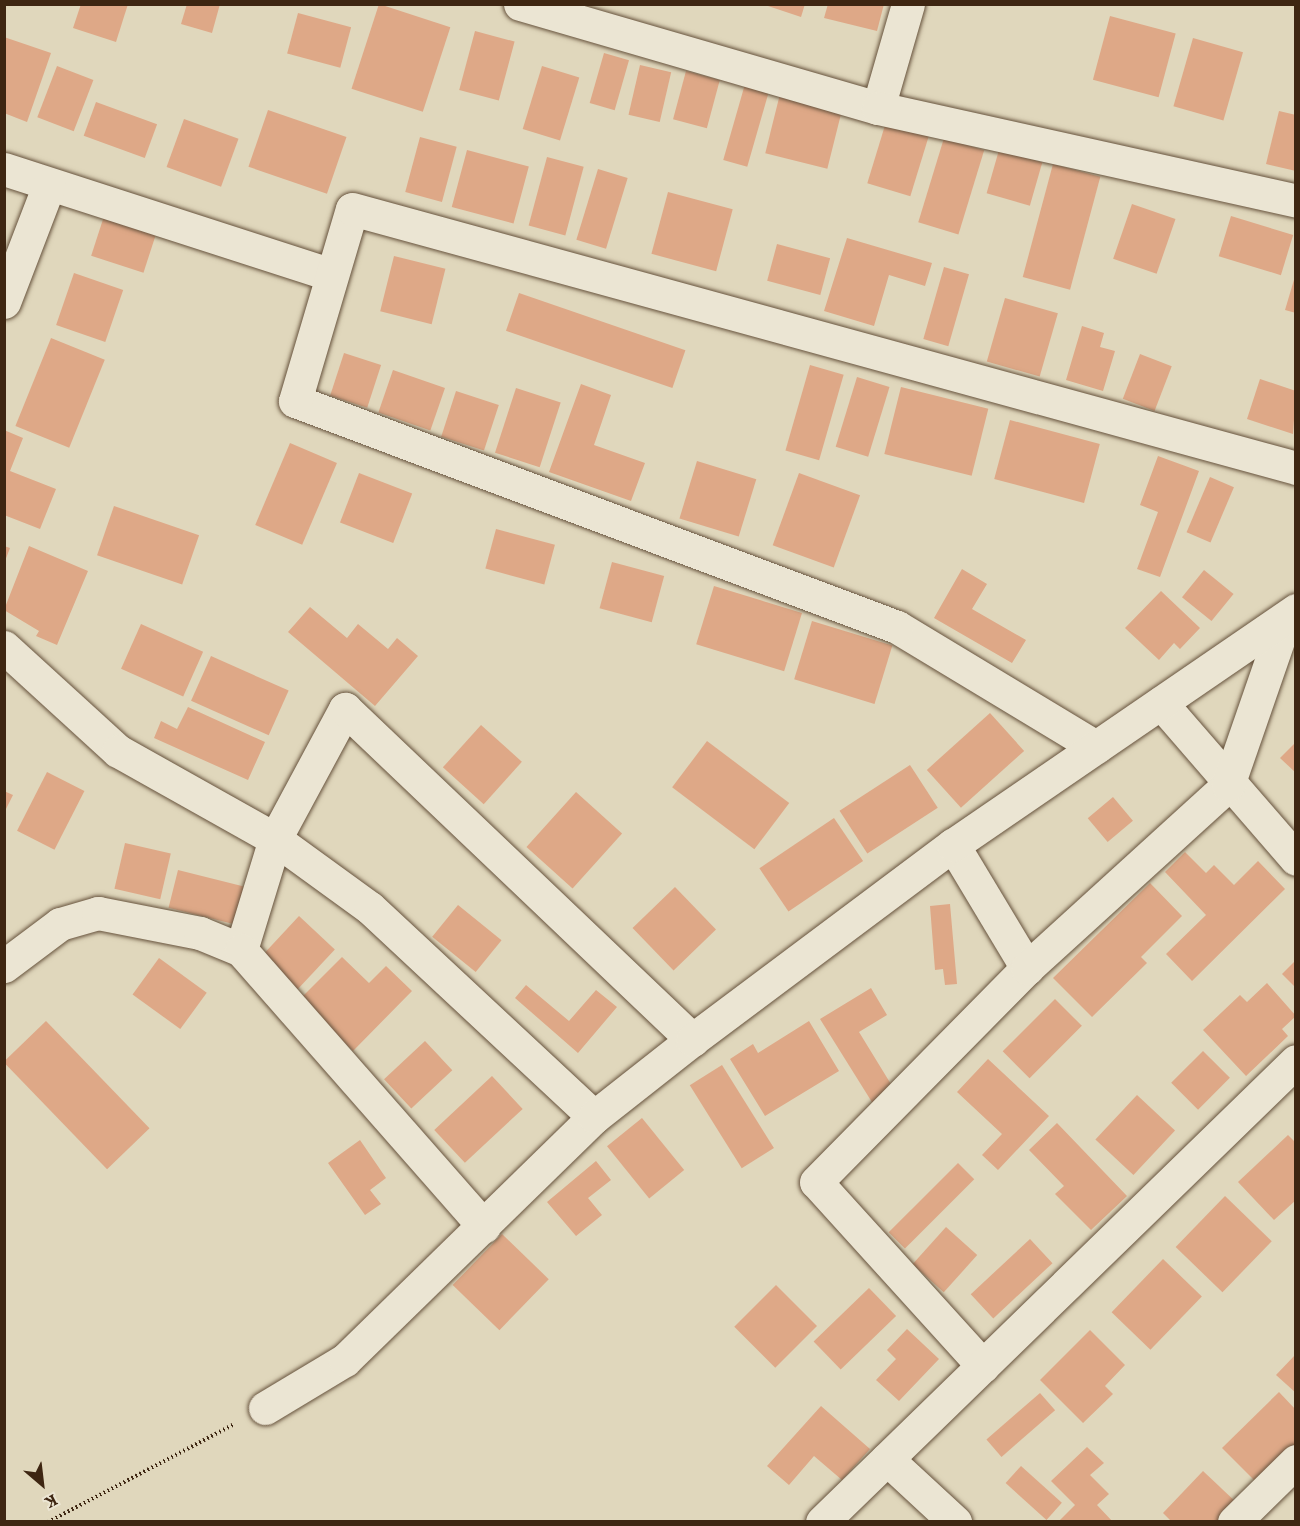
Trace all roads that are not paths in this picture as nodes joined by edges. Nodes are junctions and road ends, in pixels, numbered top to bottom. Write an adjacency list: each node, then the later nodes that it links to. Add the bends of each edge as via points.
1 (520, 4): 3 (street)
2 (908, 4): 3 (street)
3 (878, 108): 6 (street)
4 (4, 169): 5 (street)
5 (49, 185): 7 (street); 8 (street)
6 (1296, 201)
7 (330, 274): 9 (street, via 352,209); 13 (street, via 295,401 897,627)
8 (4, 302)
9 (1296, 468)
10 (1290, 615): 12 (street); 14 (street)
11 (4, 647): 15 (street, via 118,751)
12 (1161, 703): 13 (street); 14 (street)
13 (1096, 747): 16 (street)
14 (1228, 785): 17 (street); 20 (street)
15 (275, 839): 18 (street); 21 (street, via 345,709); 23 (street, via 370,908)
16 (953, 845): 20 (street); 21 (street)
17 (1296, 859)
18 (241, 950): 19 (street, via 200,933 98,914 60,924); 24 (street)
19 (4, 966)
20 (1027, 968): 25 (street, via 816,1182)
21 (692, 1040): 23 (street)
22 (1296, 1061): 25 (street)
23 (594, 1117): 24 (street)
24 (484, 1227): 26 (street, via 345,1360)
25 (983, 1366): 27 (street)
26 (266, 1408)
27 (887, 1459): 29 (street); 30 (street)
28 (1296, 1461): 31 (street)
29 (822, 1521)
30 (955, 1521)
31 (1234, 1521)

